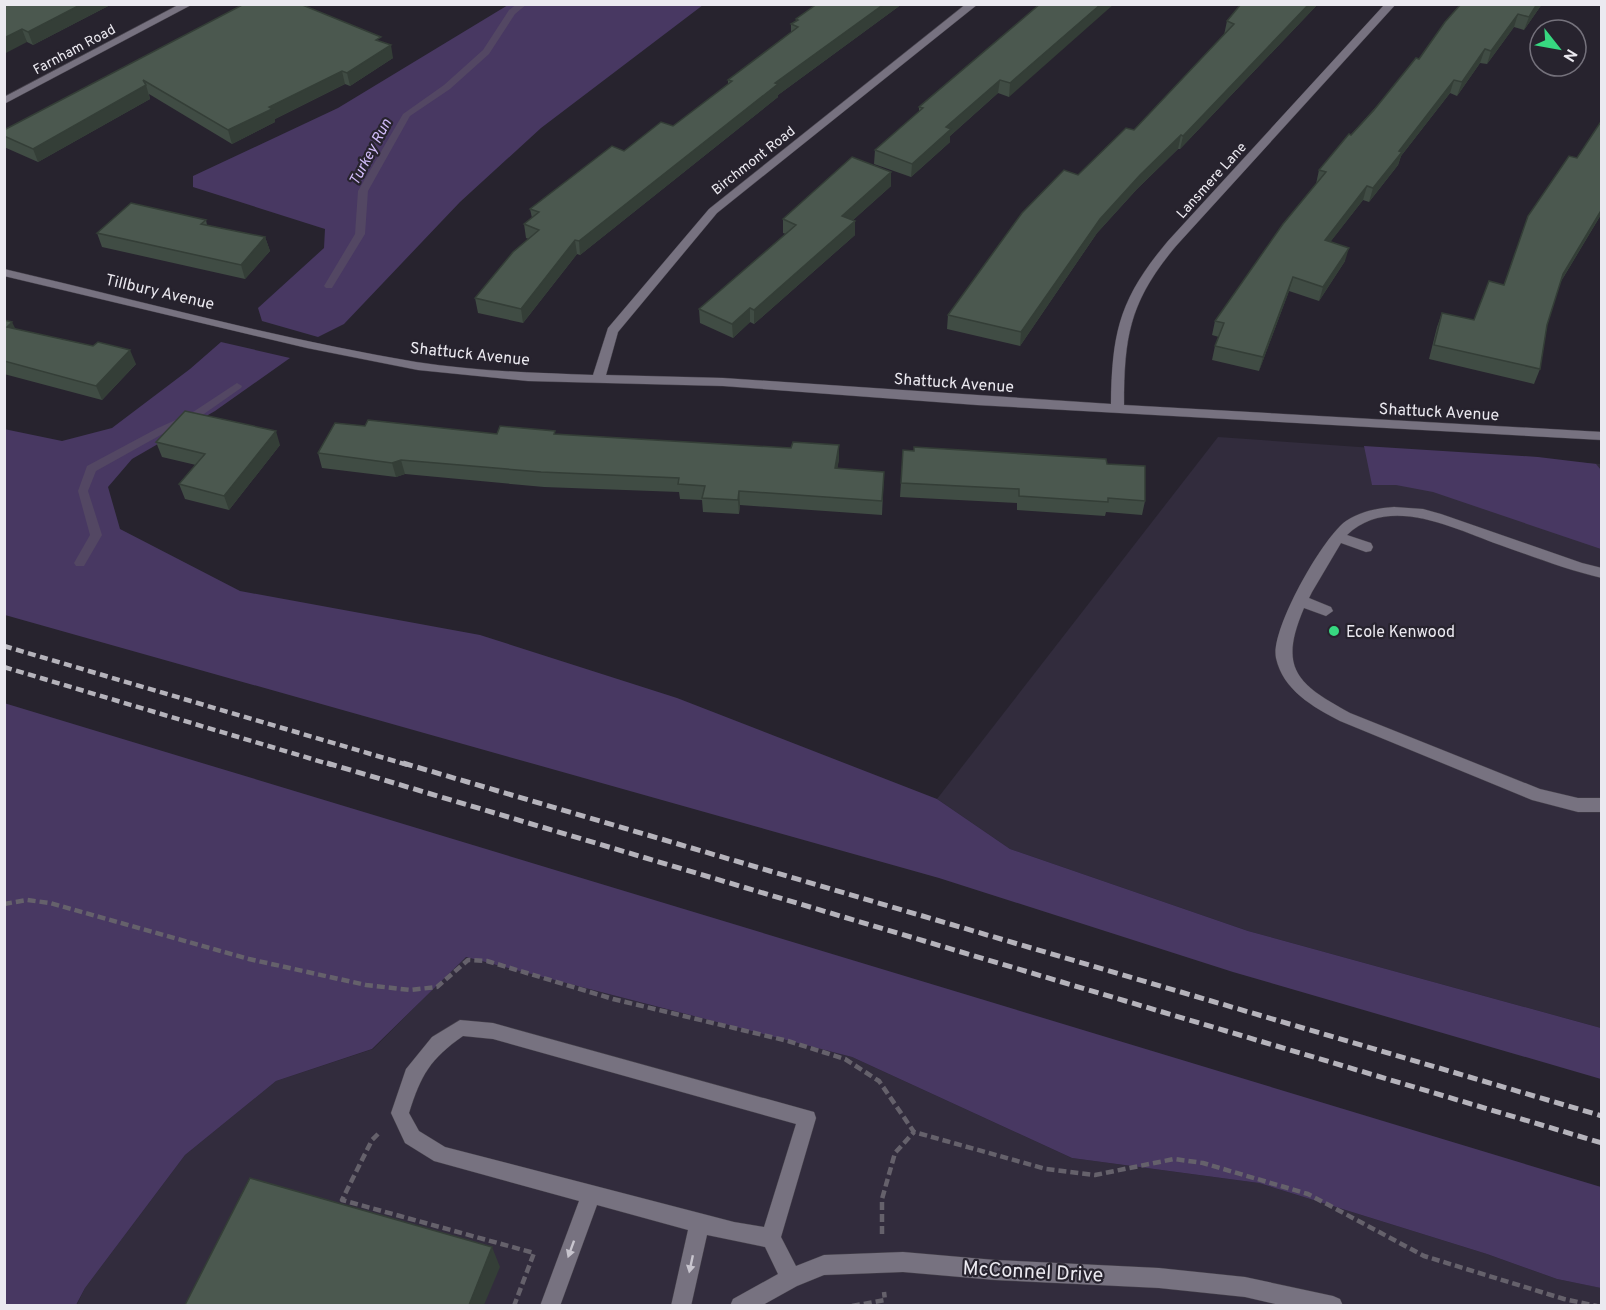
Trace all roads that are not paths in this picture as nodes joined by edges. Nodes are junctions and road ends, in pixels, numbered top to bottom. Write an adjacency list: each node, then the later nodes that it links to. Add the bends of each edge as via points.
1 (188, 4): 4 (street, Farnham Road)
2 (973, 4): 7 (street, Birchmont Road, via 713,211 612,331)
3 (1391, 4): 8 (street, Lansmere Lane, via 1144,281 1129,308 1122,333)
4 (4, 101)
5 (4, 272): 6 (street, Tillbury Avenue)
6 (307, 344): 7 (street, Shattuck Avenue, via 418,366 528,377)
7 (598, 379): 8 (street, Shattuck Avenue, via 723,382)
8 (1118, 407): 9 (street, Shattuck Avenue)
9 (1602, 436)
10 (1338, 537): 11 (street); 12 (street, via 1362,518 1387,512 1413,512); 13 (street)
11 (1366, 547)
12 (1602, 573)
13 (1301, 601): 14 (street); 15 (street, via 1287,630 1283,655 1288,671 1315,699 1345,717 1538,795 1578,805)
14 (1326, 611)
15 (1602, 805)
16 (591, 1194): 17 (street); 18 (street, via 441,1155 412,1137 400,1113 412,1075 438,1043 460,1028 494,1031 807,1118); 20 (street, one-way to 20)
17 (700, 1222): 18 (street); 21 (street, one-way to 21)
18 (771, 1238): 19 (street)
19 (791, 1278): 22 (street, McConnel Drive); 23 (street, McConnel Drive, via 824,1265 903,1262 1159,1278 1245,1287)
20 (550, 1305)
21 (681, 1305)
22 (740, 1305)
23 (1333, 1305)

